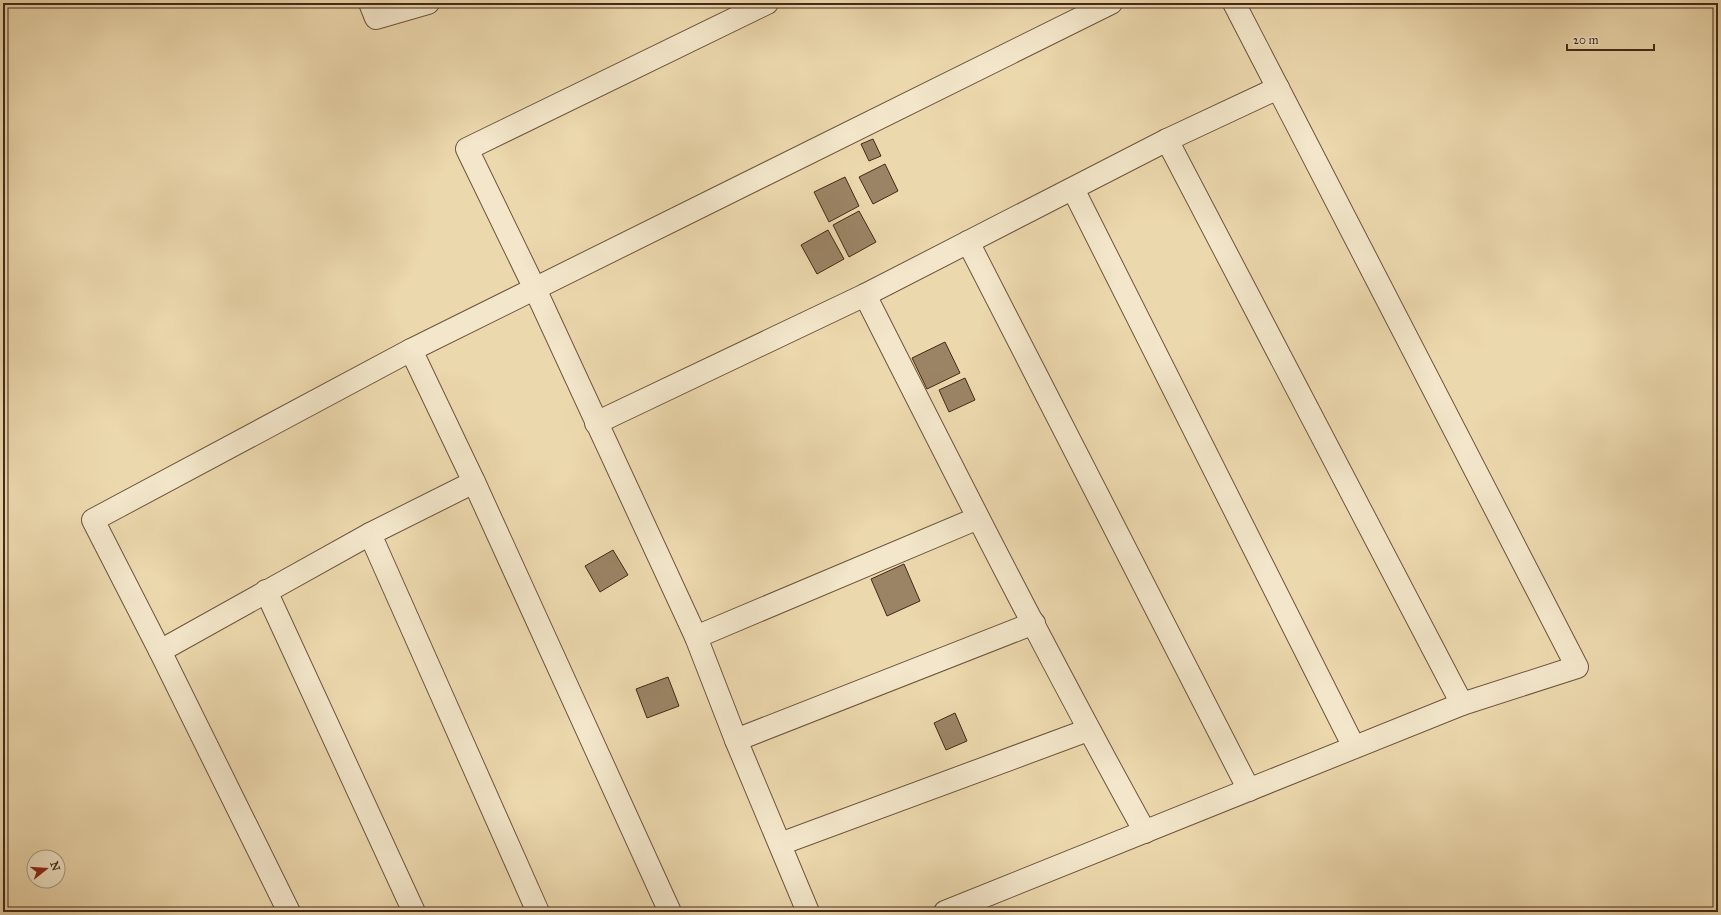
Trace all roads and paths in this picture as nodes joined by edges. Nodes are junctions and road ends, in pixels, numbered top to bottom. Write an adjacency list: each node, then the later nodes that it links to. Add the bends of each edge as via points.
1 (370, 3): 2 (street, via 376,18)
2 (428, 3)
3 (767, 3): 10 (street, via 467,149)
4 (1111, 3): 10 (street)
5 (1234, 3): 6 (street)
6 (1278, 88): 7 (street); 21 (street, via 1577,667)
7 (1167, 140): 8 (street); 21 (street)
8 (1073, 189): 9 (street); 24 (street)
9 (968, 242): 11 (street); 25 (street)
10 (535, 290): 12 (street); 13 (street)
11 (865, 295): 13 (street); 15 (street)
12 (411, 350): 14 (street); 20 (street, via 93,520)
13 (596, 423): 19 (street)
14 (474, 482): 16 (street); 31 (street)
15 (978, 518): 18 (street); 19 (street)
16 (370, 534): 17 (street); 30 (street)
17 (266, 591): 20 (street); 29 (street)
18 (1034, 623): 22 (street); 23 (street)
19 (696, 637): 23 (street)
20 (160, 651): 28 (street)
21 (1462, 704): 24 (street)
22 (1088, 730): 26 (street); 27 (street)
23 (736, 740): 27 (street)
24 (1354, 747): 25 (street)
25 (1249, 790): 26 (street)
26 (1145, 832): 33 (street)
27 (780, 844): 32 (street)
28 (289, 912)
29 (414, 912)
30 (538, 912)
31 (670, 912)
32 (808, 912)
33 (945, 912)

